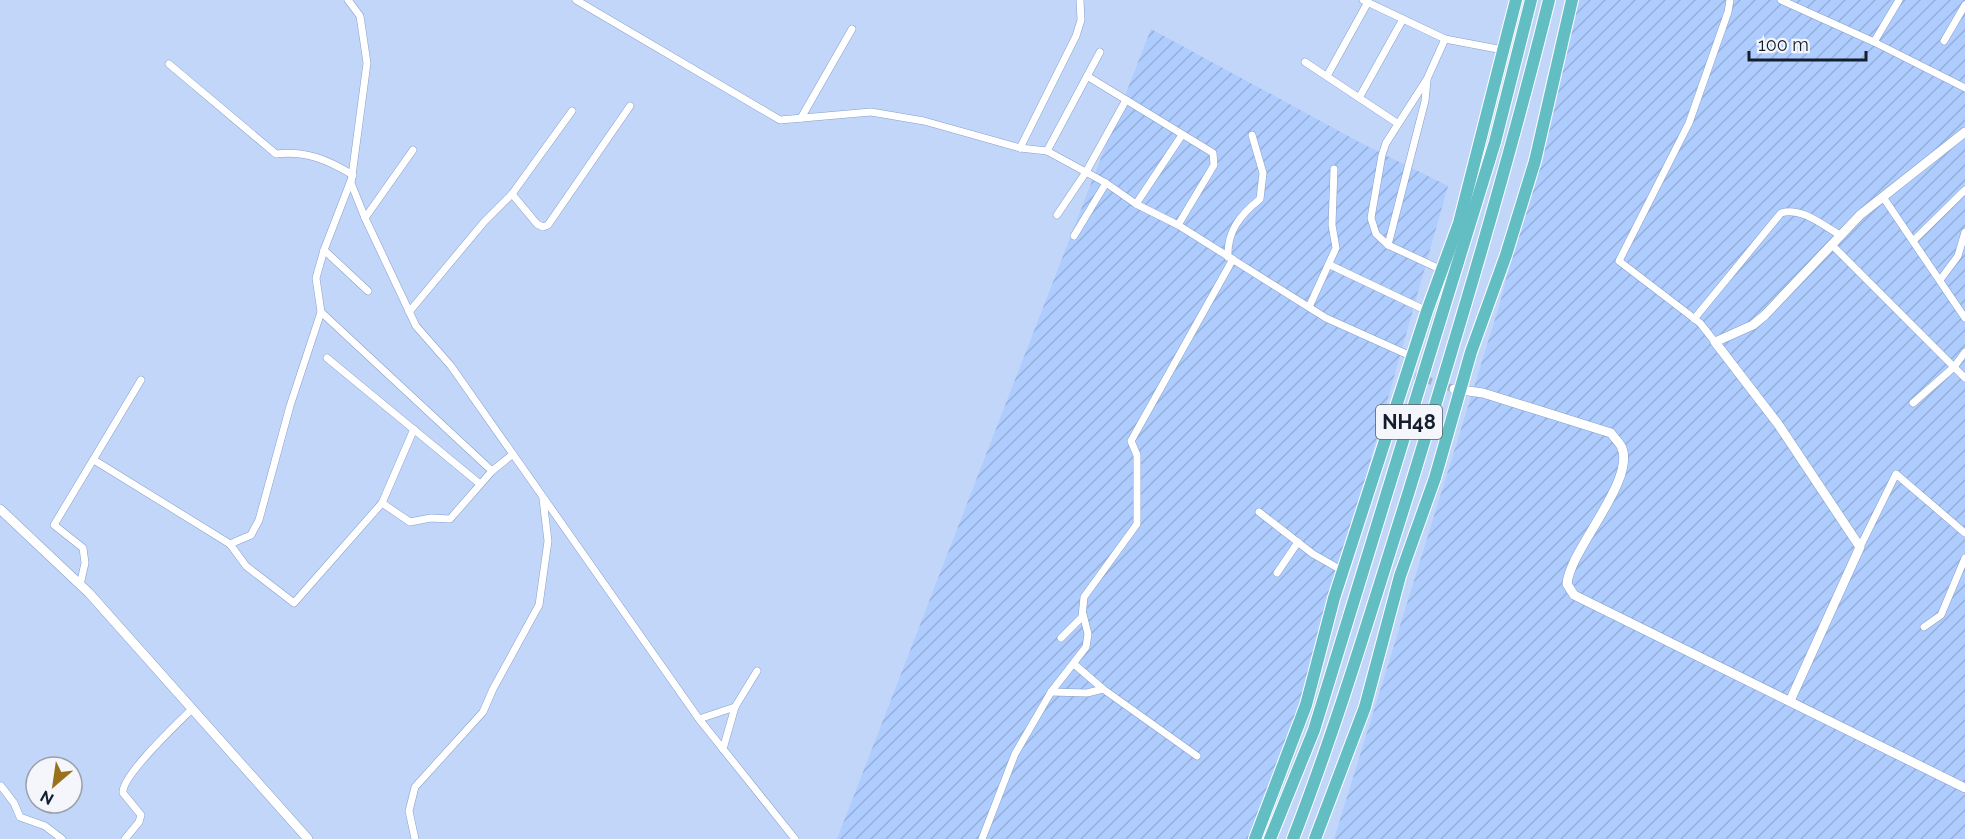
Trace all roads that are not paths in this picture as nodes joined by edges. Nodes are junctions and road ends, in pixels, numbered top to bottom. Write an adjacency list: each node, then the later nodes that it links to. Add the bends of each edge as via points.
1 (348, 0): 40 (street, via 360,15 367,63)
2 (576, 0): 30 (street, via 780,120)
3 (1080, 0): 35 (street, via 1081,20 1076,36)
4 (1516, 0): 18 (highway)
5 (1531, 0): 115 (highway, NH48, via 1496,142 1314,730)
6 (1549, 0): 116 (highway, NH48, via 1512,148 1443,381 1332,739)
7 (1572, 0): 74 (highway, via 1535,160)
8 (1730, 0): 66 (street, via 1689,123 1619,261)
9 (1780, 0): 17 (street)
10 (1899, 0): 17 (street)
11 (1365, 1): 13 (street); 23 (street)
12 (1965, 5): 16 (street)
13 (1403, 19): 15 (street); 26 (street)
14 (852, 30): 30 (street)
15 (1445, 39): 18 (street); 24 (street)
16 (1944, 41)
17 (1874, 42): 25 (street)
18 (1503, 50): 58 (highway, via 1460,223)
19 (1100, 52): 22 (street)
20 (1305, 62): 23 (street)
21 (169, 64): 40 (street, via 276,154 312,155)
22 (1087, 76): 27 (street); 37 (street)
23 (1327, 76): 26 (street)
24 (1427, 79): 31 (street); 53 (street, via 1425,101)
25 (1965, 88)
26 (1359, 98): 31 (street)
27 (1126, 100): 33 (street); 39 (street)
28 (630, 106): 43 (street, via 548,225 537,224)
29 (572, 111): 43 (street)
30 (801, 118): 35 (street, via 871,112 924,121)
31 (1396, 123): 53 (street, via 1382,155 1371,218 1376,234)
32 (1965, 132): 44 (street)
33 (1182, 135): 45 (street); 48 (street, via 1213,153 1214,165)
34 (1252, 135): 56 (street, via 1263,173 1260,199 1227,239)
35 (1020, 148): 37 (street)
36 (413, 150): 47 (street)
37 (1047, 151): 39 (street)
38 (1334, 169): 57 (street, via 1332,225 1336,248)
39 (1086, 172): 41 (street); 46 (street)
40 (353, 175): 47 (street, via 351,183); 55 (street)
41 (1106, 183): 45 (street); 51 (street)
42 (1965, 190): 52 (street)
43 (512, 194): 64 (street)
44 (1883, 197): 50 (street); 52 (street)
45 (1136, 204): 48 (street)
46 (1056, 215)
47 (364, 218): 64 (street)
48 (1178, 225): 56 (street)
49 (1965, 232): 59 (street, via 1962,249)
50 (1840, 235): 54 (street); 66 (street, via 1796,211 1781,213)
51 (1074, 236)
52 (1913, 241): 59 (street)
53 (1388, 245): 58 (street)
54 (1832, 245): 67 (street, via 1754,325); 71 (street)
55 (324, 250): 60 (street); 63 (street, via 316,278)
56 (1231, 258): 61 (street); 93 (street, via 1131,441 1137,455 1137,524 1084,597)
57 (1330, 265): 61 (street); 62 (street)
58 (1442, 270): 62 (highway)
59 (1940, 280): 65 (street)
60 (368, 291)
61 (1309, 307): 69 (street)
62 (1427, 311): 69 (highway)
63 (321, 312): 79 (street); 87 (street, via 259,520 251,535)
64 (409, 312): 77 (street)
65 (1965, 318)
66 (1694, 319): 67 (street)
67 (1714, 342): 88 (street, via 1778,424)
68 (1965, 352): 71 (street)
69 (1413, 357): 90 (highway, via 1412,375)
70 (327, 358): 76 (street)
71 (1954, 367): 72 (street); 75 (street)
72 (1965, 378)
73 (141, 380): 78 (street)
74 (1457, 389): 100 (street, via 1538,408 1611,433 1622,449 1623,468 1570,570 1567,584 1574,595); 117 (highway, via 1435,478 1400,576 1365,707)
75 (1913, 403)
76 (414, 429): 80 (street); 82 (street)
77 (513, 454): 79 (street); 81 (street)
78 (94, 460): 87 (street); 92 (street, via 54,525 83,548 85,563)
79 (492, 471): 80 (street)
80 (480, 484): 82 (street, via 450,519 411,522)
81 (542, 497): 103 (street); 111 (street, via 548,541 539,605 483,712 415,787 409,811)
82 (382, 503): 87 (street, via 294,603 246,566)
83 (0, 509): 92 (street)
84 (1259, 512): 86 (street)
85 (1965, 532): 88 (street, via 1896,474)
86 (1298, 542): 90 (street); 91 (street)
87 (230, 544)
88 (1860, 547): 100 (street)
89 (1965, 558): 94 (street, via 1946,606)
90 (1343, 571): 114 (highway, via 1306,705)
91 (1277, 573)
92 (80, 585): 102 (street)
93 (1083, 612): 95 (street); 96 (street, via 1088,634 1086,647)
94 (1924, 627)
95 (1061, 638)
96 (1074, 663): 98 (street); 99 (street)
97 (757, 671): 101 (street)
98 (1103, 689): 99 (street, via 1087,693); 105 (street)
99 (1051, 692): 113 (street, via 1015,754)
100 (1790, 701): 107 (street)
101 (735, 707): 103 (street); 104 (street)
102 (192, 709): 109 (street, via 123,785 125,798 141,815); 110 (street)
103 (699, 719): 104 (street)
104 (723, 749): 112 (street)
105 (1197, 756)
106 (1, 786): 108 (street, via 20,817 45,826)
107 (1965, 788)
108 (62, 839)
109 (125, 839)
110 (308, 839)
111 (415, 839)
112 (795, 839)
113 (982, 839)
114 (1255, 839)
115 (1270, 839)
116 (1293, 839)
117 (1315, 839)

